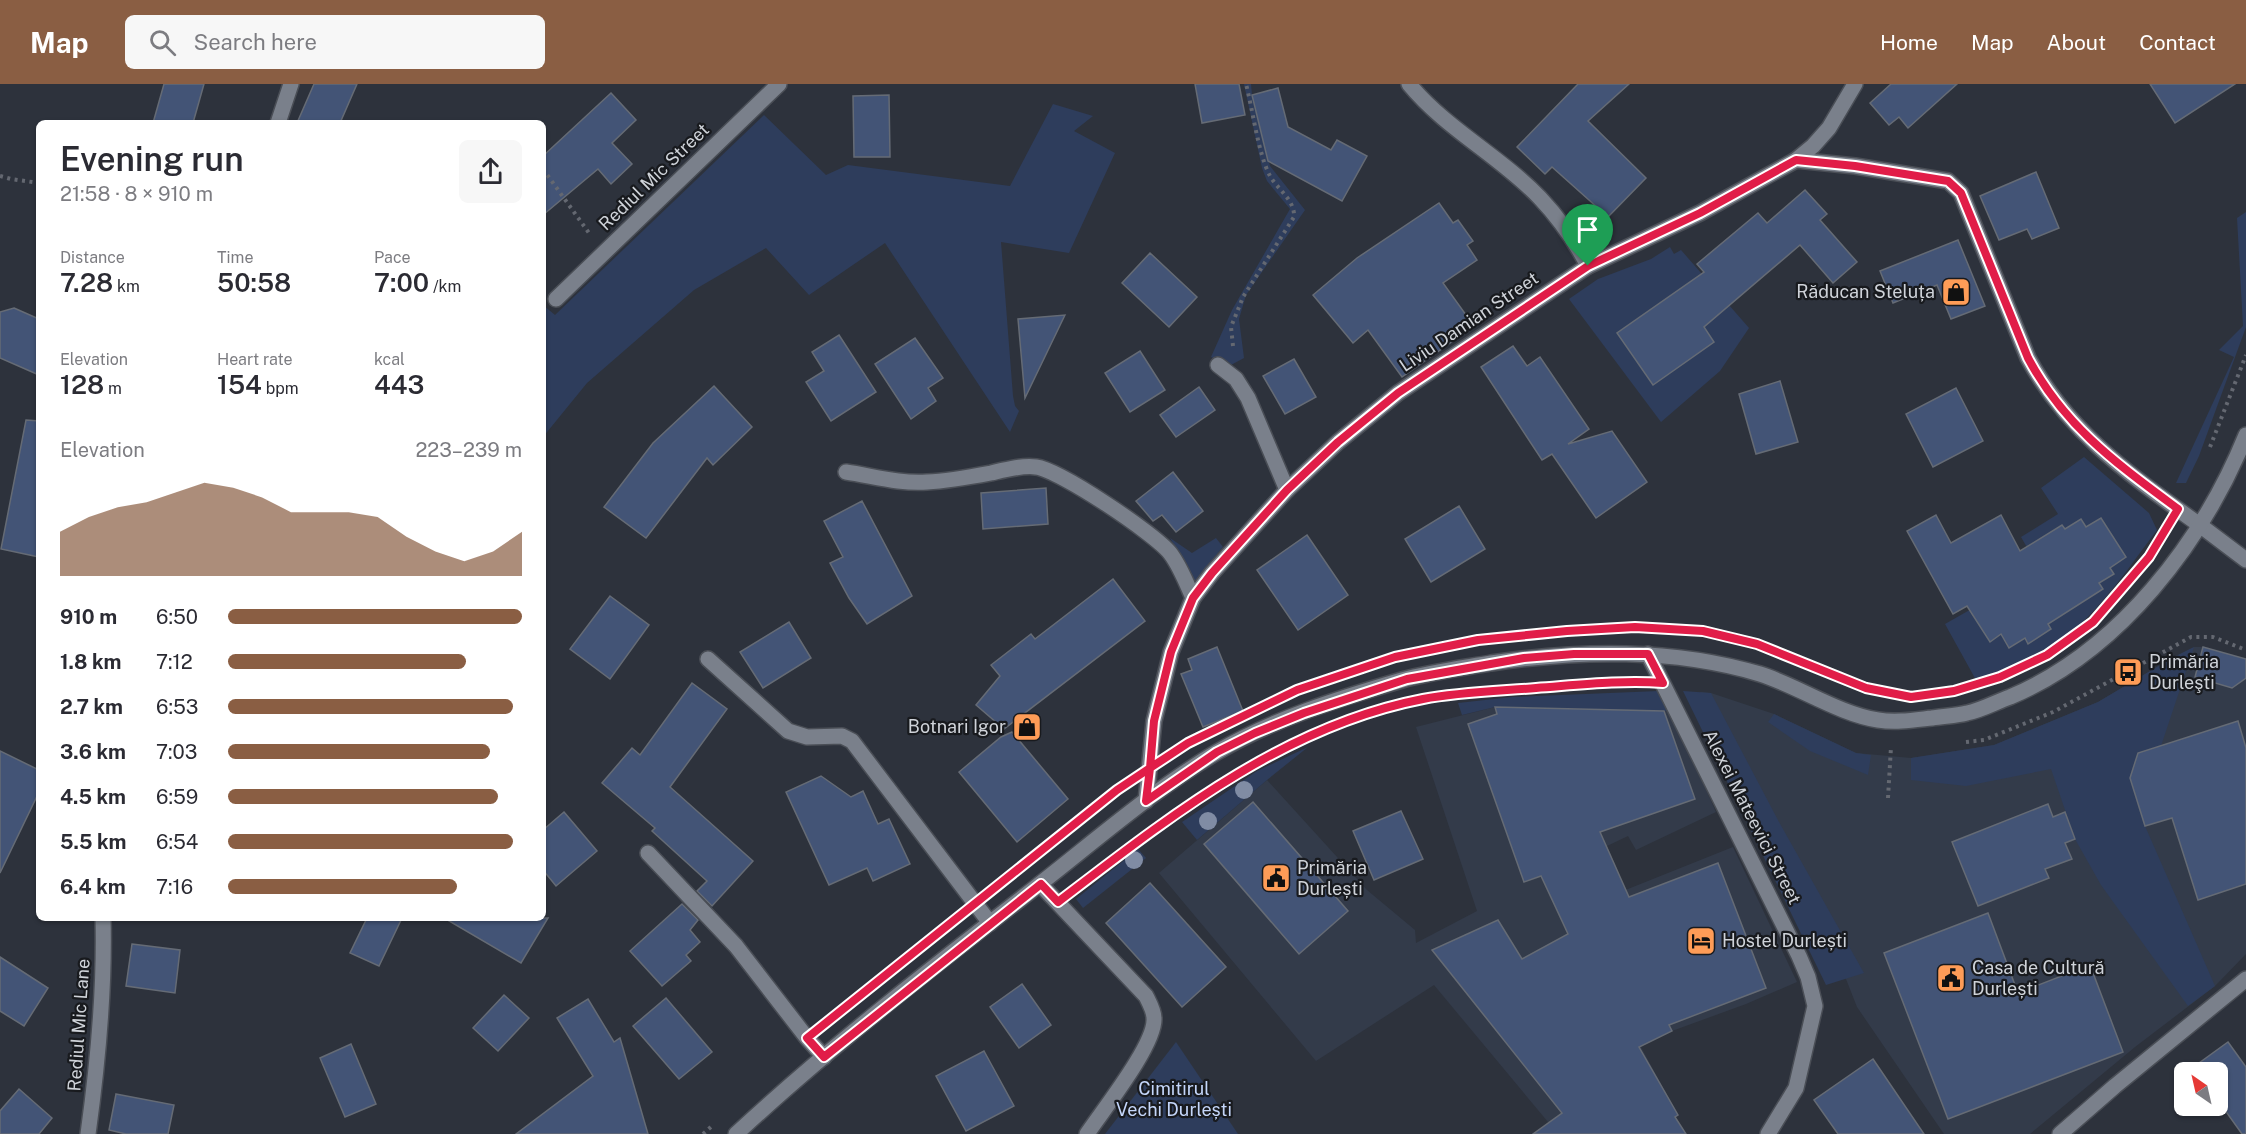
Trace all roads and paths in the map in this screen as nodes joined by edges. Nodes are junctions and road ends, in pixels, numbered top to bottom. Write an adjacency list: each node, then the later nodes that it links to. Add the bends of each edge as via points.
1 (291, 84): 6 (street)
2 (779, 84): 11 (street, Rediul Mic Street)
3 (1246, 84): 16 (path, via 1264,161 1291,204 1294,217 1243,297 1231,327)
4 (1408, 84): 12 (street, via 1428,106 1540,198 1576,243)
5 (1855, 84): 7 (street, Liviu Damian Street, via 1829,128)
6 (279, 120)
7 (1796, 160): 12 (street, Liviu Damian Street, via 1700,213); 21 (street, via 1948,181 1961,193 2040,381 2104,454)
8 (546, 173): 11 (path)
9 (0, 176): 10 (path)
10 (36, 183)
11 (603, 253): 13 (street, Rediul Mic Street)
12 (1588, 266): 20 (street, Liviu Damian Street, via 1398,393)
13 (556, 299)
14 (2246, 355): 18 (path)
15 (1218, 365): 16 (street)
16 (1236, 379): 20 (street)
17 (2246, 435): 21 (street)
18 (2209, 450)
19 (846, 472): 23 (street, via 893,481 926,482 1036,467 1062,477 1100,500 1169,551)
20 (1287, 490): 23 (street, Liviu Damian Street)
21 (2201, 526): 22 (street); 27 (street, via 2129,616 2082,657 2023,691 1968,713 1877,720 1761,675 1690,658)
22 (2246, 560)
23 (1193, 598): 39 (street, Liviu Damian Street, via 1171,652 1154,721)
24 (1669, 629): 25 (path, via 1703,631)
25 (1768, 649)
26 (2246, 650): 33 (path, via 2213,638 2191,637 2053,712 1984,740)
27 (1648, 654): 30 (street, Alexei Mateevici Street); 39 (street, via 1524,658 1407,679 1255,733 1217,752)
28 (708, 659): 44 (street, via 788,731 807,737 842,736 852,741)
29 (1823, 670): 32 (path, via 1866,688)
30 (1663, 683): 31 (path, via 1617,682); 52 (street, Alexei Mateevici Street, via 1799,956 1815,1006 1796,1088)
31 (1477, 693)
32 (1899, 694)
33 (1961, 742)
34 (1880, 746): 35 (path)
35 (1891, 746): 36 (path); 38 (path)
36 (1900, 746)
37 (1276, 752): 40 (path, via 1225,780)
38 (1888, 798)
39 (1146, 801): 42 (street)
40 (1138, 841)
41 (648, 853): 46 (street, via 736,946)
42 (1041, 884): 44 (street); 51 (street, via 1146,996 1154,1016 1153,1032 1144,1051)
43 (103, 921): 48 (street, Rediul Mic Lane, via 104,975)
44 (990, 923): 46 (street)
45 (2246, 979): 53 (street)
46 (824, 1057): 50 (street)
47 (719, 1119): 49 (path)
48 (88, 1134)
49 (703, 1134)
50 (736, 1134)
51 (1087, 1134)
52 (1768, 1134)
53 (2060, 1134)

